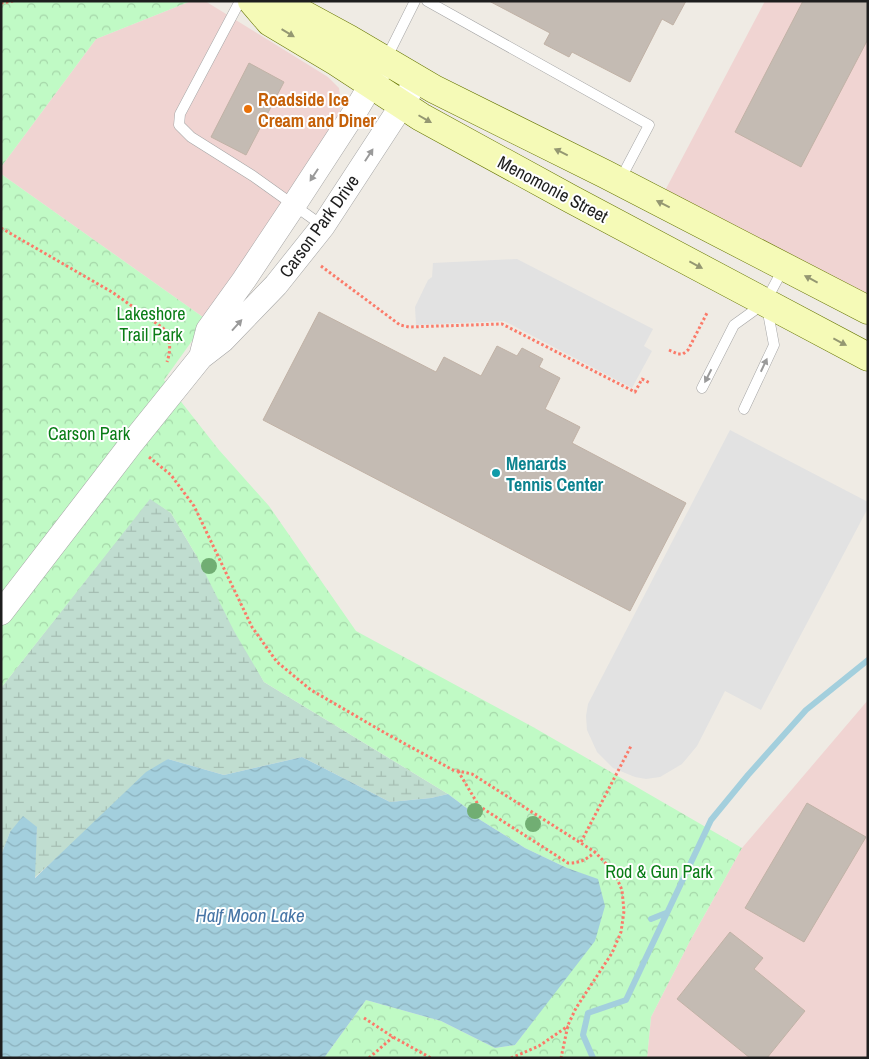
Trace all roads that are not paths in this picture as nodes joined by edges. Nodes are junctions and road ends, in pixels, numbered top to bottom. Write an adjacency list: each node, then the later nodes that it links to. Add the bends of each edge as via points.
1 (240, 1): 11 (lane, via 180,114 178,125)
2 (252, 1): 8 (main road, Menomonie Street, one-way to 8, via 270,22)
3 (279, 1): 6 (main road, Menomonie Street)
4 (415, 1): 6 (lane)
5 (427, 1): 10 (lane, via 650,125)
6 (386, 60): 7 (main road, Menomonie Street); 8 (street, Carson Park Drive)
7 (417, 79): 9 (street, Carson Park Drive); 10 (main road, Menomonie Street, one-way to 7)
8 (372, 84): 9 (main road, Menomonie Street); 11 (street, Carson Park Drive, one-way to 11)
9 (402, 105): 12 (street, Carson Park Drive, one-way to 9); 14 (main road, Menomonie Street, one-way to 14, via 571,200)
10 (619, 182): 13 (main road, Menomonie Street, one-way to 10)
11 (294, 205): 12 (lane); 16 (street, Carson Park Drive, via 208,330)
12 (323, 226): 16 (street, Carson Park Drive, one-way to 12, via 223,340 276,285)
13 (784, 266): 14 (lane); 15 (main road, Menomonie Street, one-way to 13)
14 (766, 302): 17 (main road, Menomonie Street, one-way to 17); 18 (lane, one-way to 18, via 734,325); 19 (lane, one-way to 14, via 774,346)
15 (868, 310)
16 (201, 357): 20 (street, Carson Park Drive)
17 (868, 357)
18 (702, 388)
19 (744, 409)
20 (1, 613)

